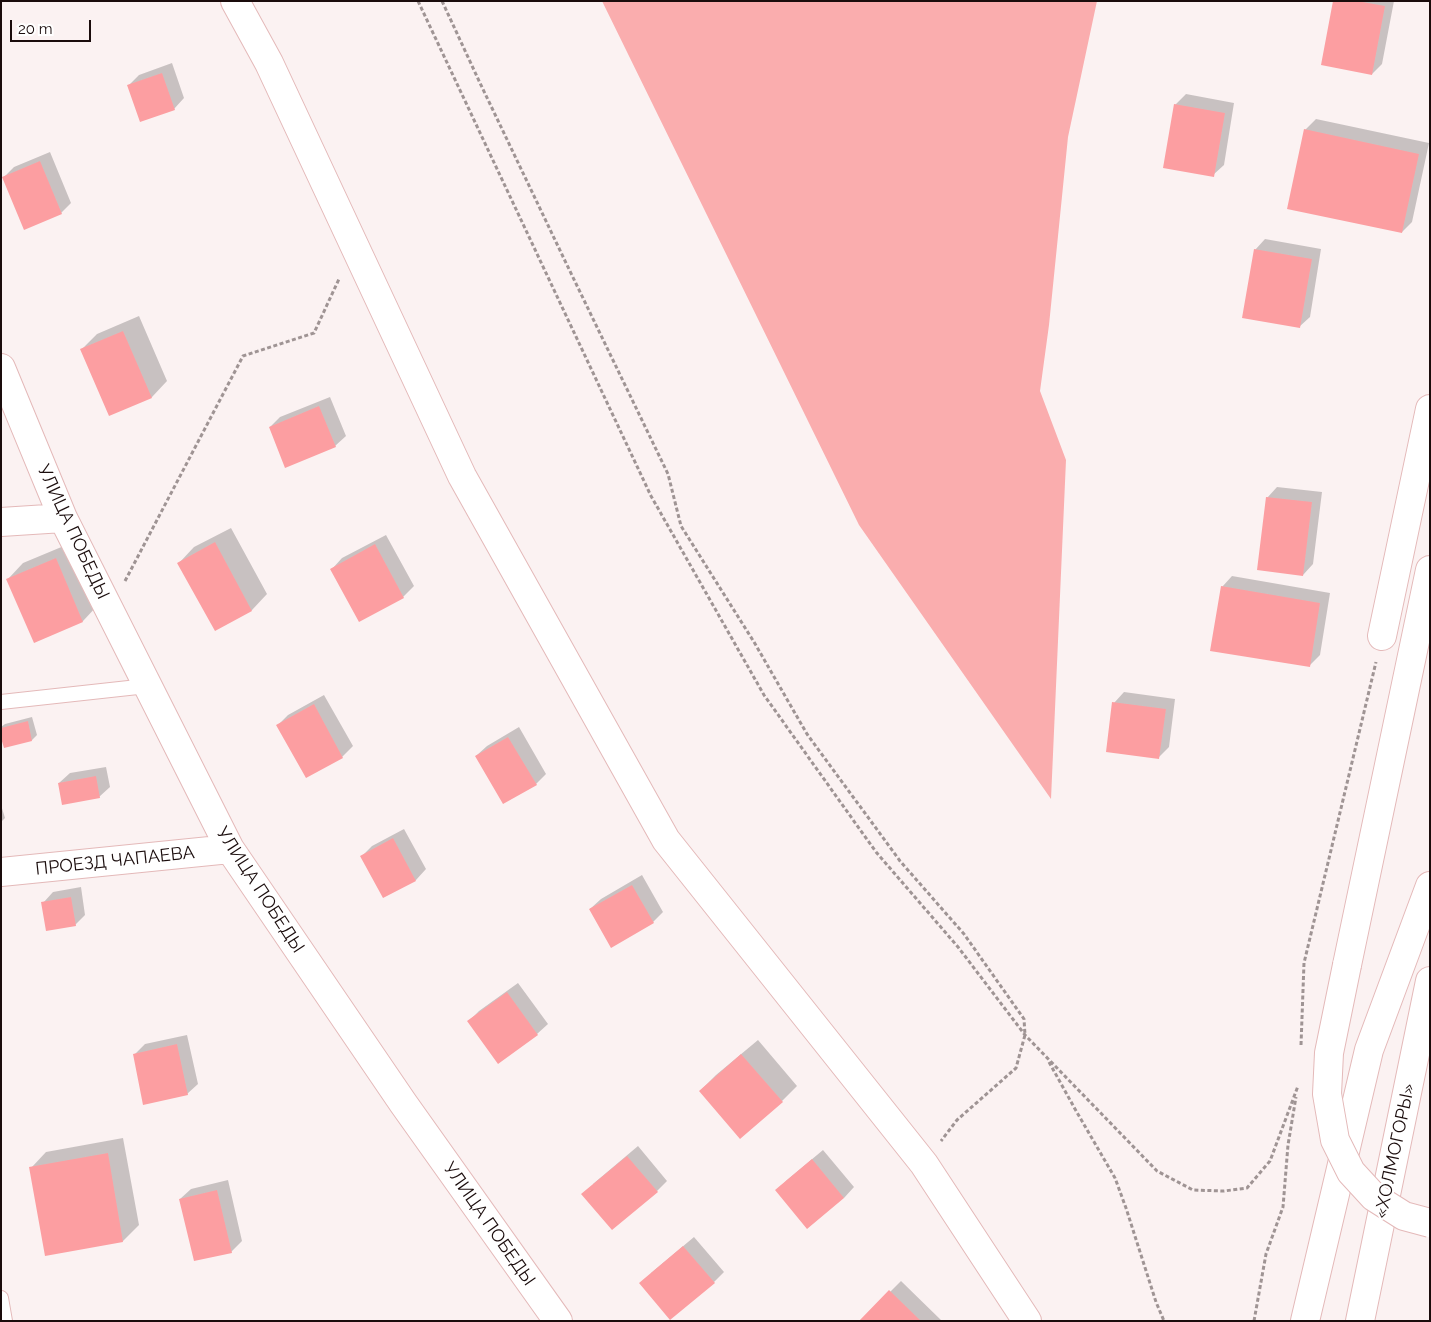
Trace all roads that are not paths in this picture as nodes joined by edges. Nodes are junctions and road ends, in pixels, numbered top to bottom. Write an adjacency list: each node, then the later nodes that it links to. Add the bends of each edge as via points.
1 (235, 1): 18 (main road, via 269,63 462,476 666,840 924,1164)
2 (1, 368): 4 (main road, УЛИЦА ПОБЕДЫ)
3 (1430, 409): 7 (main road)
4 (63, 518): 5 (main road); 8 (main road, УЛИЦА ПОБЕДЫ)
5 (1, 522)
6 (1430, 570): 14 (main road, bridge, via 1329,1053 1327,1094 1335,1140 1351,1172 1374,1197 1404,1216)
7 (1382, 636)
8 (147, 686): 9 (lane); 10 (main road, УЛИЦА ПОБЕДЫ)
9 (1, 702)
10 (230, 849): 11 (main road, ПРОЕЗД ЧАПАЕВА); 16 (main road, УЛИЦА ПОБЕДЫ)
11 (1, 872)
12 (1430, 886): 19 (main road, via 1369,1050)
13 (1430, 981): 20 (main road, «ХОЛМОГОРЫ»)
14 (1430, 1222)
15 (1, 1298): 17 (lane)
16 (548, 1320)
17 (5, 1321)
18 (1027, 1321)
19 (1305, 1321)
20 (1360, 1321)

